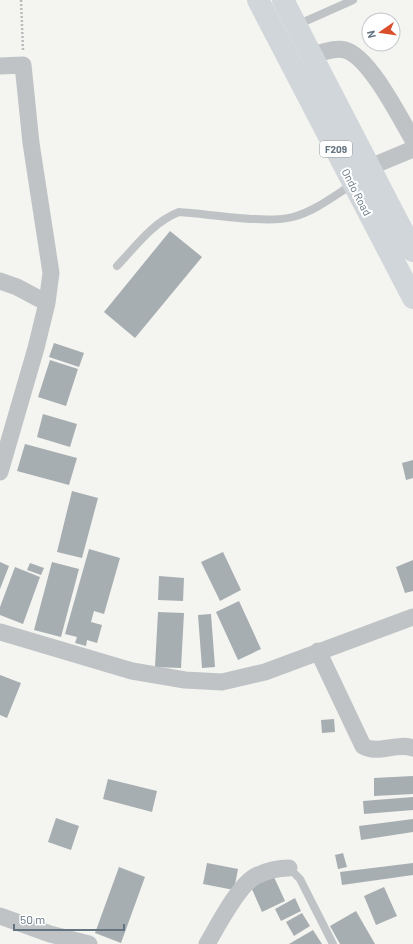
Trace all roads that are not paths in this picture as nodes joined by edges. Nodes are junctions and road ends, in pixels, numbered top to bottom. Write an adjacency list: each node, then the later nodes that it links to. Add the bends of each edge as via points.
1 (258, 0): 10 (main road, Ondo Road / F209)
2 (283, 0): 4 (main road, Ondo Road / F209)
3 (353, 0): 4 (lane)
4 (296, 25): 5 (main road, Ondo Road / F209)
5 (312, 56): 7 (street, via 338,49 357,56 372,72); 9 (main road, Ondo Road / F209)
6 (0, 66): 15 (street, via 24,65 31,143 51,273)
7 (413, 140)
8 (413, 149): 9 (street)
9 (370, 166): 11 (main road, Ondo Road / F209)
10 (354, 184): 12 (lane, via 314,209 292,217 265,219 179,212 166,217 153,227); 14 (main road, Ondo Road / F209)
11 (413, 252)
12 (117, 266)
13 (0, 281): 15 (street)
14 (413, 298)
15 (47, 303): 16 (street)
16 (0, 472)
17 (413, 617): 19 (street)
18 (0, 632): 19 (street, via 132,671 184,680 222,682 265,672)
19 (318, 652): 20 (street, via 363,746 370,750 406,745)
20 (413, 748)
21 (289, 868): 25 (street, via 279,868 255,876 245,885); 26 (lane, via 300,879)
22 (0, 916): 23 (street)
23 (49, 939): 24 (street)
24 (89, 944)
25 (207, 944)
26 (333, 944)

